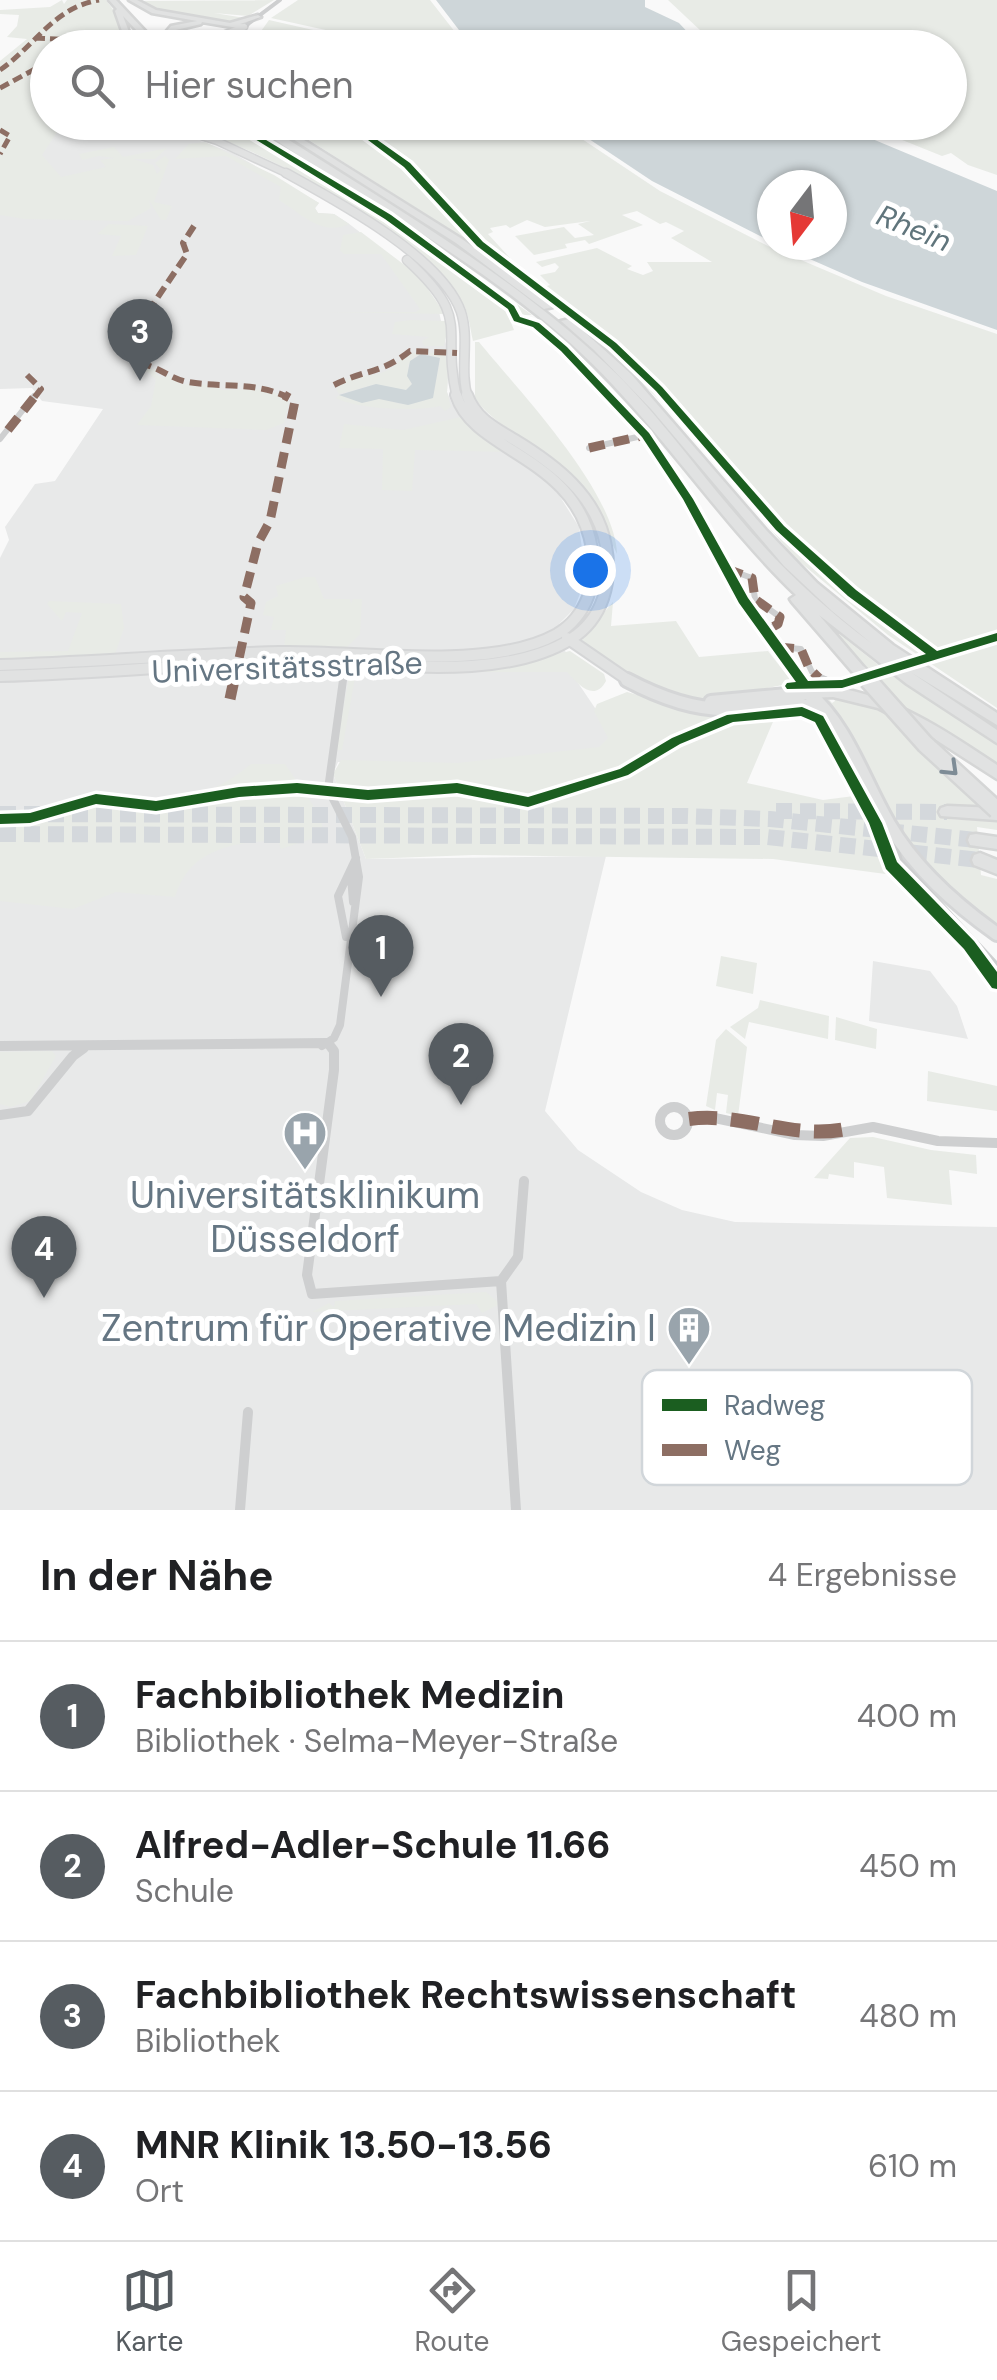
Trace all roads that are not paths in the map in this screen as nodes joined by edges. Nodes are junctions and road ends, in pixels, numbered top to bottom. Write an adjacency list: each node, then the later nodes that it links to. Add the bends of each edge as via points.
1 (280, 0): 4 (street)
2 (131, 1): 4 (highway, via 154,12); 8 (highway)
3 (115, 4): 6 (highway); 7 (highway)
4 (247, 23): 5 (highway); 11 (street)
5 (218, 25): 9 (highway); 10 (highway)
6 (125, 30)
7 (140, 30)
8 (156, 30)
9 (176, 30)
10 (222, 30)
11 (233, 30)
12 (207, 140): 27 (street, via 252,159 358,224 436,288 455,332 459,407 544,470 573,500 589,533 593,586)
13 (219, 140): 27 (street, Universitätsstraße, via 282,170 405,250 449,290 464,319 471,406 549,461 586,500 604,534 604,598 594,618)
14 (281, 140): 21 (highway, via 450,248 571,339 660,428)
15 (301, 140): 34 (highway, via 459,241 580,333 655,405 830,603)
16 (523, 322): 18 (street, via 536,324 564,349)
17 (34, 396): 19 (street)
18 (646, 434): 20 (street); 22 (street)
19 (0, 440)
20 (589, 448)
21 (759, 549): 35 (highway, via 861,643); 38 (highway, one-way to 38, bridge, via 926,744)
22 (727, 569): 23 (street); 24 (street, via 749,576)
23 (738, 589): 24 (street); 25 (street)
24 (754, 595): 25 (street); 26 (street, via 780,617)
25 (743, 600): 26 (street)
26 (765, 631): 28 (street)
27 (565, 636): 29 (street, Universitätsstraße, via 524,659); 33 (street, via 617,677 685,704 724,709)
28 (778, 647): 32 (street, via 801,649 812,672); 33 (street)
29 (347, 656): 30 (street, Universitätsstraße); 31 (street, Universitätsstraße); 42 (street, via 328,789 352,837)
30 (0, 665)
31 (0, 676)
32 (832, 684)
33 (803, 698): 36 (highway, via 838,693 894,711); 39 (street, via 829,714)
34 (997, 720)
35 (997, 737)
36 (997, 773)
37 (947, 812): 38 (highway)
38 (997, 812)
39 (889, 825): 43 (street, via 944,890); 45 (street, via 900,861)
40 (976, 840): 41 (highway)
41 (997, 842)
42 (356, 864): 44 (street); 44 (street, via 338,893 336,912)
43 (997, 934)
44 (348, 946): 46 (street, via 340,1025)
45 (997, 967)
46 (328, 1043): 48 (street); 53 (street, via 334,1070 308,1289 318,1295)
47 (0, 1046): 48 (street)
48 (85, 1047): 49 (street, via 30,1111)
49 (0, 1115)
50 (689, 1119): 51 (street, via 710,1117 795,1135 873,1127 938,1141)
51 (997, 1143)
52 (524, 1181): 53 (street, via 518,1256)
53 (501, 1281): 56 (street)
54 (248, 1412): 55 (street)
55 (240, 1510)
56 (516, 1510)

